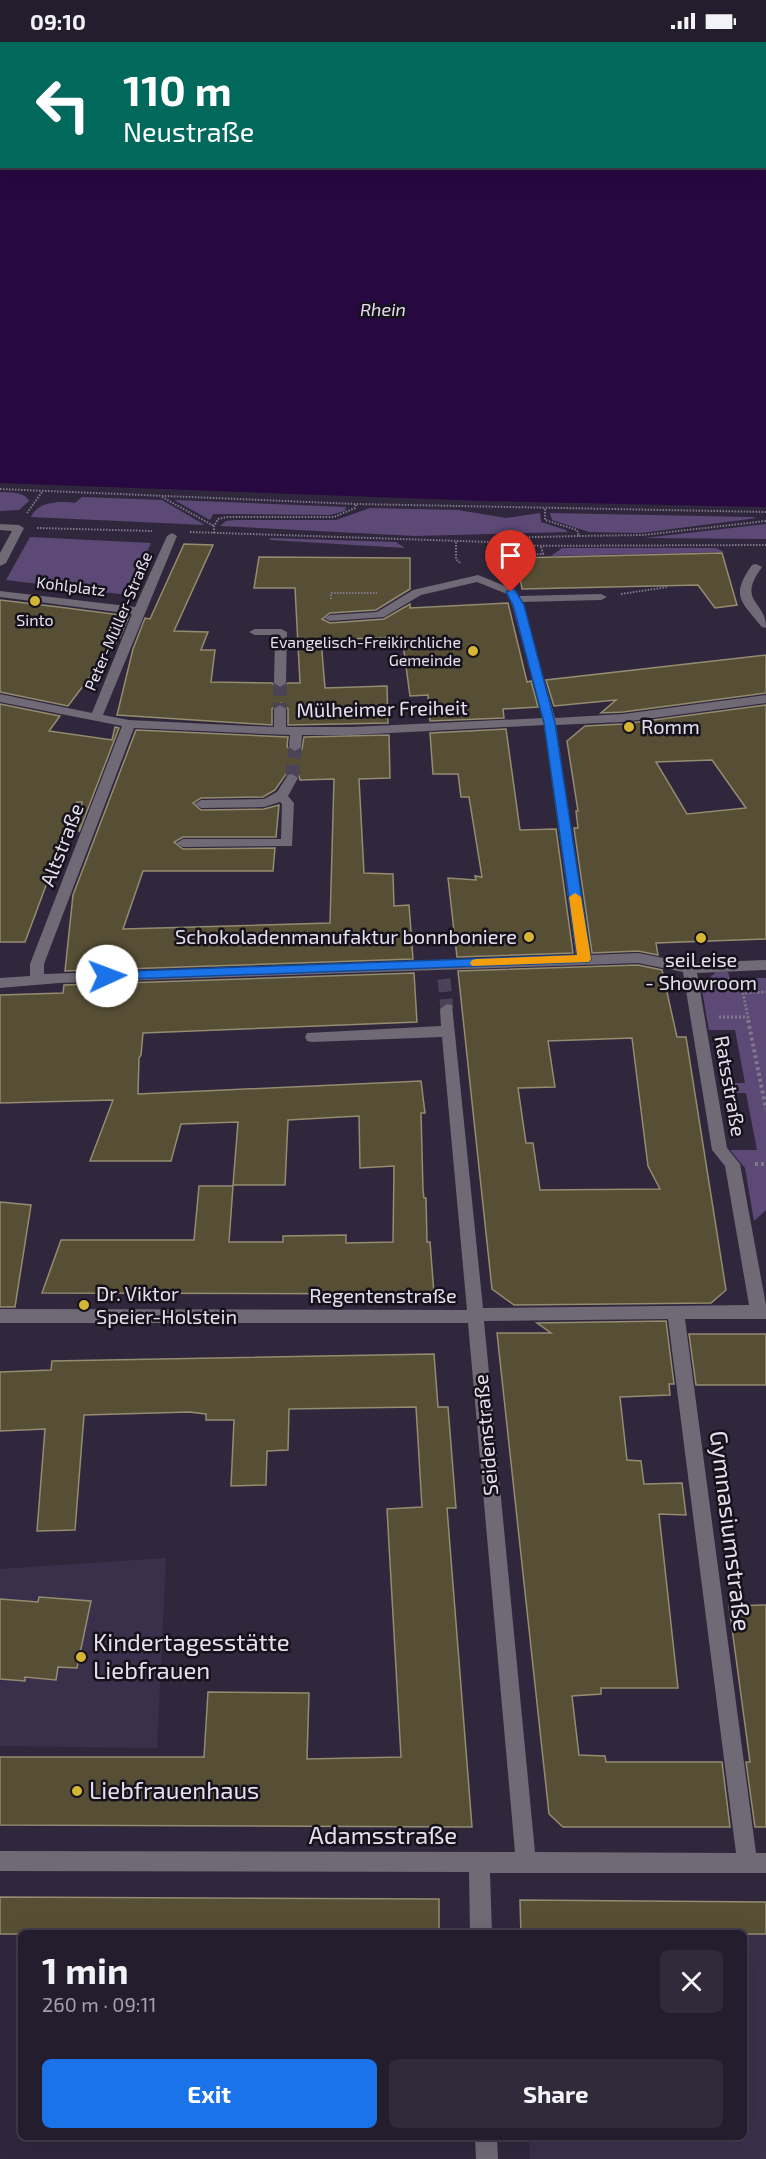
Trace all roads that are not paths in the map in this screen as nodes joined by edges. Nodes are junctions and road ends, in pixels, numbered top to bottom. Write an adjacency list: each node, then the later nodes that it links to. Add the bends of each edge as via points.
1 (0, 527): 3 (street, via 19,528)
2 (167, 534): 8 (street, Peter-Müller-Straße)
3 (0, 563)
4 (756, 567): 10 (street, via 746,581 746,600)
5 (0, 594): 8 (street, Kohlplatz)
6 (601, 597): 7 (street)
7 (515, 599): 9 (street, via 511,592 478,578 417,592 380,615); 17 (street)
8 (138, 611): 16 (street, Peter-Müller-Straße)
9 (330, 618)
10 (766, 625)
11 (255, 632): 12 (street, via 281,632)
12 (280, 683)
13 (0, 698): 16 (street, Mülheimer Freiheit)
14 (766, 699): 17 (street, Mülheimer Freiheit, via 623,718)
15 (280, 709): 19 (street)
16 (96, 718): 18 (street, Mülheimer Freiheit)
17 (550, 723): 20 (street, Mülheimer Freiheit); 26 (street)
18 (129, 724): 19 (street, Mülheimer Freiheit); 29 (street, Altstraße, via 37,964)
19 (280, 731): 20 (street, Mülheimer Freiheit)
20 (296, 731): 21 (street)
21 (295, 747)
22 (292, 778): 23 (street)
23 (281, 796): 24 (street, via 264,803); 25 (street, via 288,803 287,843)
24 (201, 804)
25 (183, 843)
26 (584, 959): 28 (street, via 638,957); 29 (street, via 444,972)
27 (766, 965): 28 (street)
28 (689, 968): 34 (street, Ratsstraße, via 720,1150 732,1164)
29 (37, 980): 30 (street)
30 (0, 983)
31 (447, 1009): 32 (street, Seidenstraße)
32 (449, 1031): 33 (street); 37 (street, Seidenstraße)
33 (312, 1037)
34 (762, 1312): 35 (street, Regentenstraße)
35 (676, 1313): 37 (street, Regentenstraße); 41 (street, Gymnasiumstraße)
36 (0, 1316): 37 (street, Regentenstraße)
37 (475, 1316): 40 (street, Seidenstraße)
38 (0, 1861): 39 (street, Adamsstraße)
39 (479, 1862): 40 (street, Adamsstraße); 42 (street)
40 (526, 1862): 41 (street, Adamsstraße)
41 (757, 1863)
42 (481, 1930)
43 (486, 2140): 44 (street)
44 (487, 2159)

